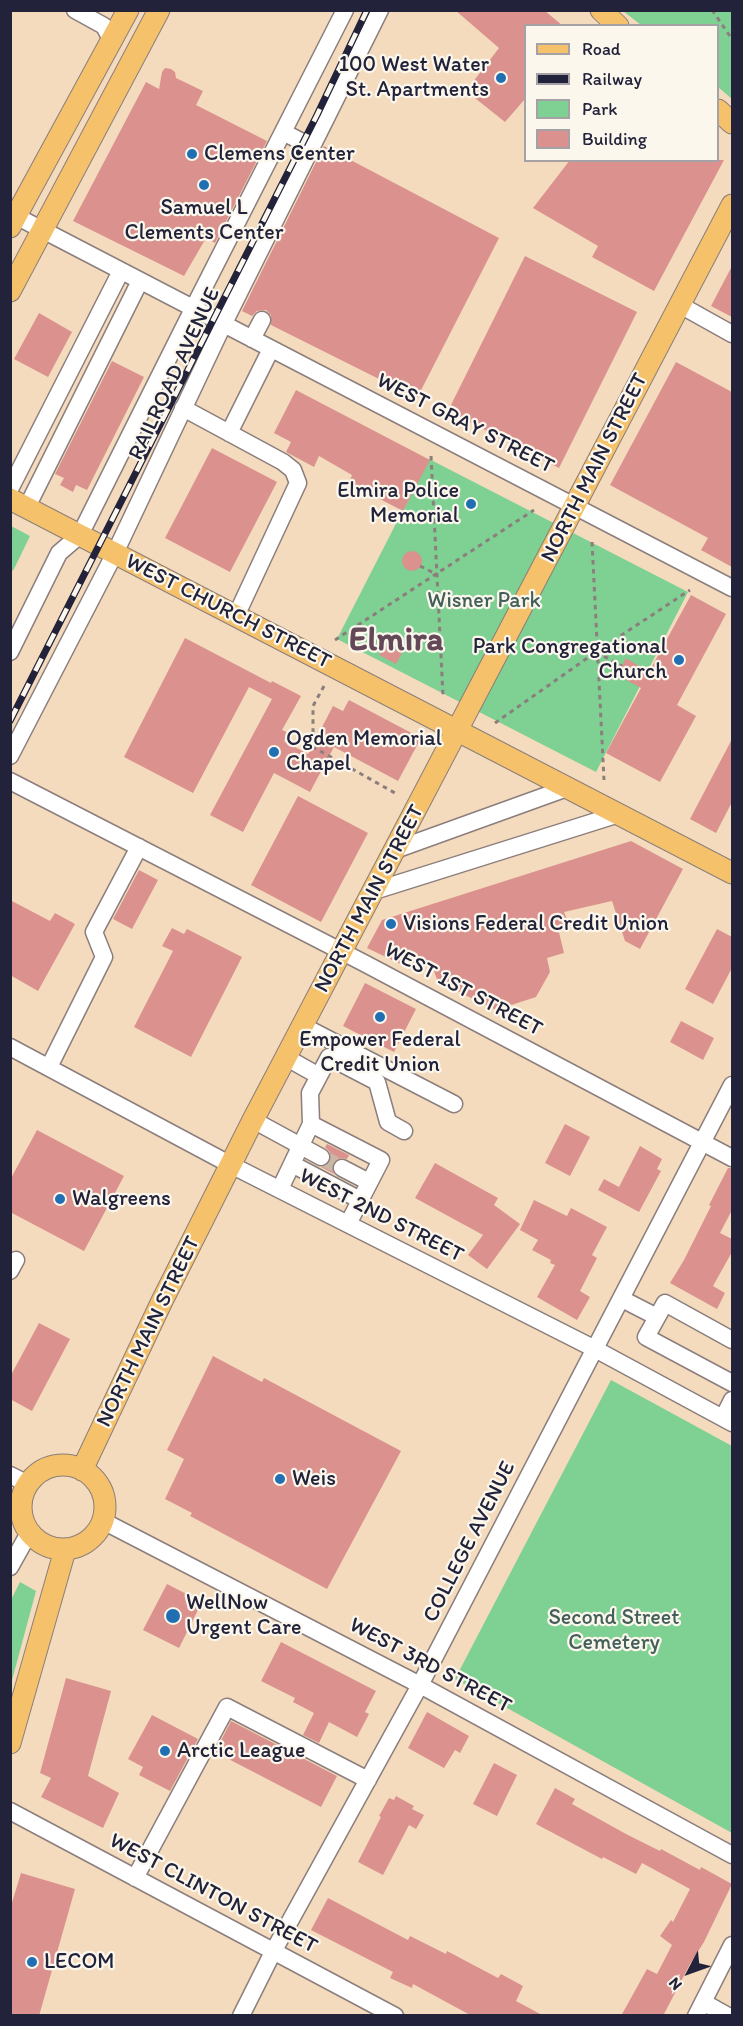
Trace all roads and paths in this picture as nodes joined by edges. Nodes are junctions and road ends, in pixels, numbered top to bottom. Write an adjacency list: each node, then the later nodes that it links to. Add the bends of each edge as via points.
1 (75, 10): 10 (street, via 104,27)
2 (128, 10): 10 (main road)
3 (159, 10): 17 (main road)
4 (345, 10): 13 (street, RAILROAD AVENUE)
5 (380, 10): 14 (street, RAILROAD AVENUE)
6 (601, 10): 8 (main road)
7 (712, 10): 9 (path)
8 (616, 24)
9 (732, 39)
10 (112, 41): 16 (main road)
11 (719, 112): 12 (main road)
12 (732, 123)
13 (283, 132): 14 (street); 22 (street, RAILROAD AVENUE)
14 (310, 146): 24 (street, RAILROAD AVENUE)
15 (732, 205): 21 (main road, NORTH MAIN STREET)
16 (12, 219): 17 (street, WEST GRAY STREET)
17 (42, 230): 18 (street, WEST GRAY STREET); 20 (main road)
18 (121, 271): 19 (street, WEST GRAY STREET); 31 (street)
19 (140, 281): 22 (street, WEST GRAY STREET); 32 (street)
20 (10, 291)
21 (680, 305): 25 (street); 33 (main road, NORTH MAIN STREET)
22 (193, 309): 24 (street, WEST GRAY STREET); 35 (street, RAILROAD AVENUE)
23 (262, 320): 26 (street)
24 (216, 321): 26 (street, WEST GRAY STREET); 28 (street, RAILROAD AVENUE)
25 (732, 334)
26 (252, 339): 27 (street, WEST GRAY STREET)
27 (271, 349): 29 (street); 33 (street, WEST GRAY STREET)
28 (183, 408): 29 (street); 37 (street, RAILROAD AVENUE)
29 (229, 433): 42 (street, via 283,462 293,470 298,483)
30 (430, 456): 39 (path)
31 (10, 489)
32 (19, 503): 35 (main road, WEST CHURCH STREET)
33 (575, 506): 40 (street, WEST GRAY STREET); 50 (main road, NORTH MAIN STREET)
34 (534, 510): 39 (path)
35 (80, 535): 37 (main road, WEST CHURCH STREET); 44 (street, RAILROAD AVENUE, via 59,553)
36 (592, 542): 45 (path)
37 (115, 553): 42 (main road, WEST CHURCH STREET); 51 (street, RAILROAD AVENUE)
38 (420, 566): 39 (path)
39 (436, 574): 43 (path); 48 (path)
40 (732, 588)
41 (690, 590): 45 (path)
42 (236, 616): 50 (main road, WEST CHURCH STREET)
43 (334, 640)
44 (10, 652)
45 (596, 652): 46 (path); 49 (path); 52 (path)
46 (622, 666)
47 (324, 686): 55 (path, via 313,706 312,747)
48 (443, 696)
49 (495, 723)
50 (458, 731): 54 (main road, WEST CHURCH STREET); 58 (main road, NORTH MAIN STREET)
51 (10, 756)
52 (604, 780)
53 (10, 781): 57 (street, WEST 1ST STREET)
54 (567, 788): 56 (main road, WEST CHURCH STREET); 58 (street)
55 (395, 793)
56 (619, 814): 59 (main road, WEST CHURCH STREET); 60 (street)
57 (139, 847): 61 (street, WEST 1ST STREET); 65 (street, via 94,932 104,957)
58 (395, 850): 60 (main road, NORTH MAIN STREET)
59 (732, 873)
60 (374, 891): 61 (main road, NORTH MAIN STREET)
61 (342, 952): 62 (main road, NORTH MAIN STREET); 72 (street, WEST 1ST STREET)
62 (303, 1026): 64 (main road, NORTH MAIN STREET); 68 (street)
63 (10, 1047): 65 (street, WEST 2ND STREET)
64 (287, 1058): 66 (street); 69 (main road, NORTH MAIN STREET)
65 (49, 1067): 77 (street, WEST 2ND STREET)
66 (319, 1076): 70 (street, via 310,1093); 71 (street, via 329,1057 377,1082 388,1122)
67 (732, 1085): 72 (street, COLLEGE AVENUE)
68 (454, 1104)
69 (253, 1120): 73 (street); 77 (main road, NORTH MAIN STREET)
70 (311, 1124): 73 (street); 79 (street, via 381,1160)
71 (405, 1131)
72 (703, 1143): 75 (street, WEST 1ST STREET); 83 (street, COLLEGE AVENUE)
73 (300, 1146): 74 (street); 76 (street)
74 (321, 1157)
75 (732, 1158)
76 (292, 1164): 80 (street); 81 (street)
77 (231, 1165): 80 (street, WEST 2ND STREET); 90 (main road, NORTH MAIN STREET)
78 (342, 1168): 79 (street)
79 (369, 1182): 81 (street)
80 (280, 1189): 82 (street, WEST 2ND STREET)
81 (360, 1200): 82 (street)
82 (348, 1224): 86 (street, WEST 2ND STREET)
83 (622, 1299): 84 (street); 86 (street, COLLEGE AVENUE)
84 (657, 1317): 85 (street, via 664,1303); 87 (street, via 646,1337)
85 (732, 1340)
86 (595, 1349): 89 (street, WEST 2ND STREET); 96 (street, COLLEGE AVENUE)
87 (732, 1383)
88 (732, 1400): 89 (street)
89 (728, 1420)
90 (82, 1470): 91 (main road, via 52,1466); 92 (main road, via 102,1492)
91 (19, 1479): 93 (main road, via 21,1514)
92 (103, 1521): 94 (main road, via 93,1538); 96 (street, WEST 3RD STREET)
93 (29, 1533): 94 (main road, via 45,1546); 95 (street)
94 (66, 1550): 97 (main road)
95 (10, 1567)
96 (420, 1685): 98 (street, COLLEGE AVENUE); 100 (street, WEST 3RD STREET)
97 (10, 1743)
98 (368, 1780): 101 (street, via 227,1707); 103 (street, COLLEGE AVENUE)
99 (10, 1811): 101 (street, WEST CLINTON STREET)
100 (732, 1855)
101 (135, 1878): 103 (street, WEST CLINTON STREET)
102 (732, 1945): 104 (street)
103 (273, 1952): 105 (street, COLLEGE AVENUE); 106 (street, WEST CLINTON STREET)
104 (700, 2009): 107 (street)
105 (241, 2016)
106 (395, 2016)
107 (728, 2016)

